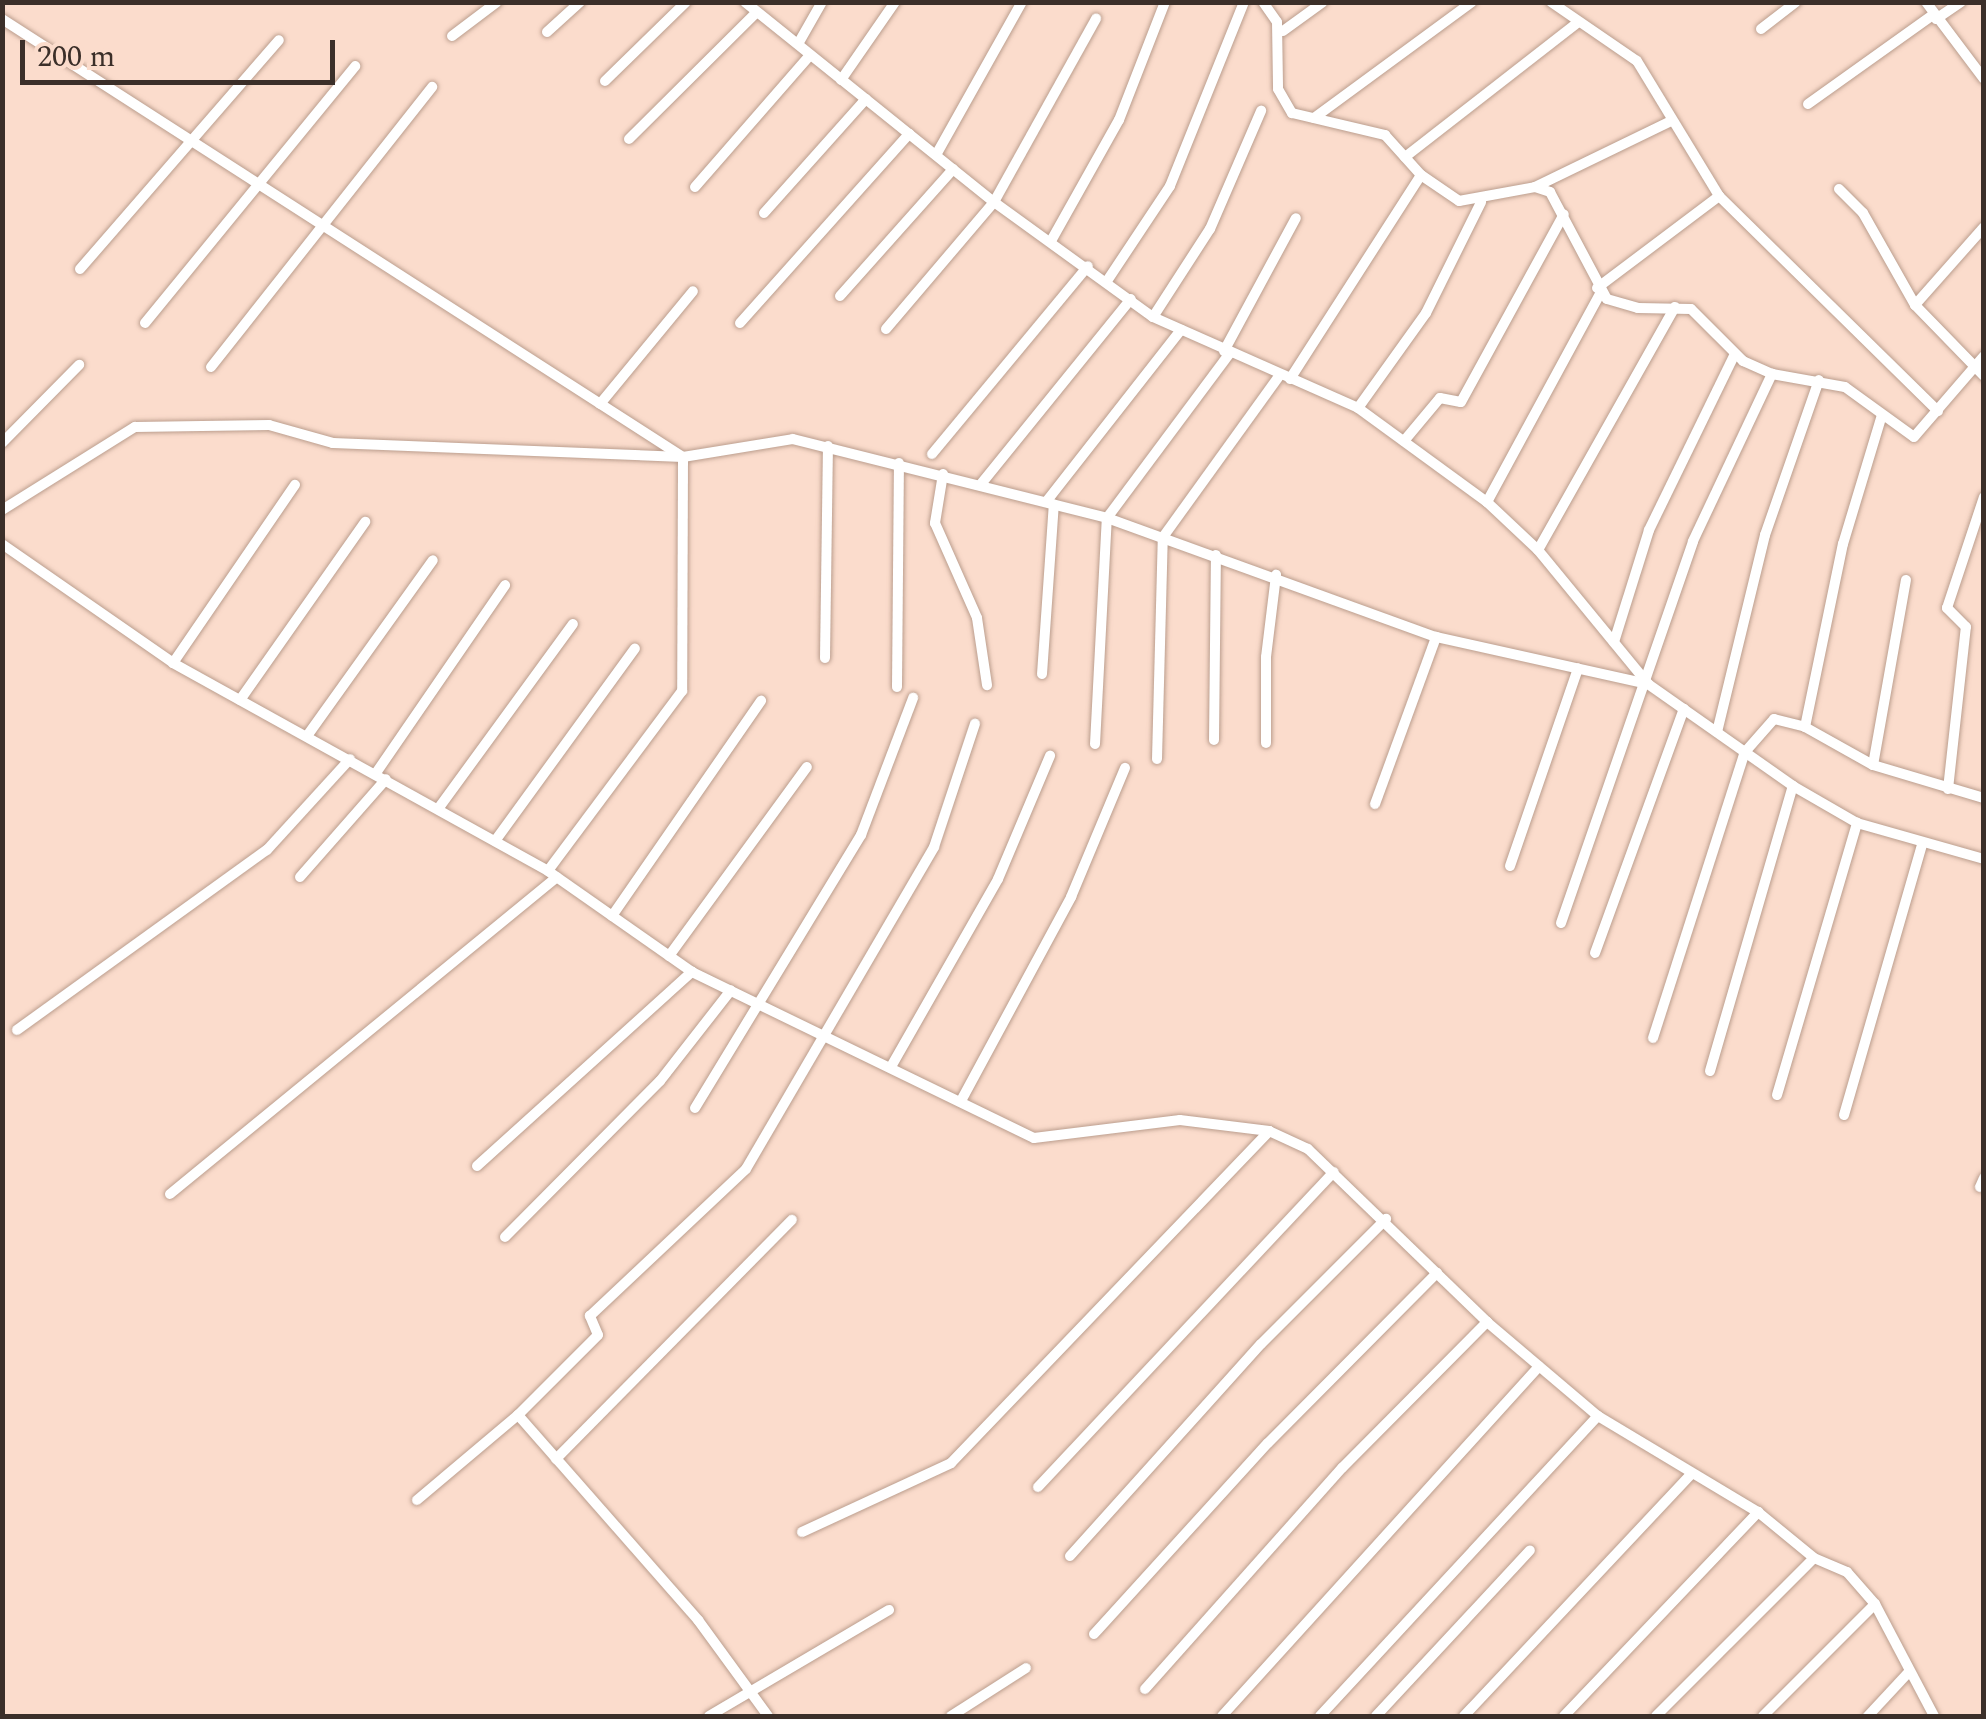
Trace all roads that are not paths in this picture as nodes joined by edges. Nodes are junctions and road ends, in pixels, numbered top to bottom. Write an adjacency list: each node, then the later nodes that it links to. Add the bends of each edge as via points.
1 (498, 2): 25 (street)
2 (580, 2): 24 (street)
3 (686, 2): 32 (street)
4 (745, 2): 17 (street)
5 (822, 2): 27 (street)
6 (895, 2): 31 (street)
7 (1022, 2): 42 (street)
8 (1164, 2): 58 (street, via 1119,120)
9 (1244, 2): 61 (street, via 1170,186)
10 (1263, 2): 37 (street, via 1276,22 1283,104)
11 (1323, 2): 23 (street)
12 (1472, 2): 37 (street)
13 (1550, 2): 21 (street)
14 (1796, 2): 22 (street)
15 (1926, 2): 18 (street)
16 (1961, 2): 18 (street)
17 (757, 12): 27 (street); 40 (street)
18 (1934, 17): 30 (street); 35 (street)
19 (2, 19): 41 (street)
20 (1096, 19): 51 (street)
21 (1577, 23): 38 (street, via 1644,68); 43 (street)
22 (1761, 28)
23 (1283, 31)
24 (546, 32)
25 (452, 36)
26 (279, 40): 41 (street)
27 (798, 44): 28 (street)
28 (810, 55): 31 (street); 47 (street)
29 (355, 66): 46 (street)
30 (1984, 79)
31 (841, 80): 34 (street)
32 (605, 81)
33 (432, 87): 56 (street)
34 (866, 99): 39 (street); 53 (street)
35 (1808, 104)
36 (1261, 111): 68 (street, via 1210,229)
37 (1314, 118): 43 (street, via 1385,135)
38 (1669, 122): 48 (street); 50 (street)
39 (909, 134): 42 (street); 70 (street)
40 (630, 139)
41 (192, 142): 46 (street); 60 (street)
42 (936, 156): 44 (street)
43 (1405, 157): 45 (street)
44 (952, 169): 51 (street); 64 (street)
45 (1421, 175): 52 (street, via 1459,201); 80 (street, via 1333,322)
46 (258, 184): 56 (street); 69 (street)
47 (695, 187)
48 (1535, 187): 52 (street); 54 (street, via 1550,192)
49 (1839, 188): 66 (street, via 1863,213)
50 (1719, 196): 62 (street); 84 (street)
51 (994, 202): 58 (street); 71 (street)
52 (1481, 202): 83 (street, via 1426,313)
53 (764, 214)
54 (1564, 214): 62 (street); 86 (street, via 1461,402 1440,398)
55 (1296, 218): 73 (street)
56 (324, 227): 77 (street); 82 (street)
57 (1984, 227): 66 (street)
58 (1051, 241): 59 (street)
59 (1088, 266): 61 (street); 89 (street)
60 (80, 269)
61 (1107, 281): 65 (street)
62 (1599, 291): 67 (street, via 1638,308); 96 (street)
63 (693, 292): 82 (street)
64 (840, 296)
65 (1131, 299): 68 (street); 93 (street)
66 (1914, 306): 78 (street)
67 (1675, 307): 74 (street, via 1700,313); 103 (street)
68 (1153, 317): 72 (street)
69 (144, 323)
70 (740, 323)
71 (886, 329)
72 (1181, 330): 73 (street); 97 (street)
73 (1227, 352): 80 (street); 99 (street)
74 (1734, 356): 79 (street); 111 (street, via 1649,530)
75 (1984, 356): 78 (street)
76 (79, 365): 87 (street)
77 (210, 367)
78 (1979, 371): 84 (street)
79 (1772, 374): 81 (street); 117 (street, via 1693,541)
80 (1285, 377): 83 (street); 101 (street)
81 (1819, 380): 85 (street, via 1846,387); 126 (street, via 1765,535)
82 (600, 404): 90 (street)
83 (1358, 408): 86 (street)
84 (1938, 411): 85 (street, via 1914,437)
85 (1881, 418): 125 (street, via 1842,544)
86 (1404, 442): 96 (street)
87 (2, 444)
88 (828, 446): 90 (street, via 793,440); 91 (street); 113 (street)
89 (932, 454)
90 (682, 458): 98 (street, via 332,443 269,425 135,427); 149 (street, via 682,691)
91 (899, 463): 92 (street); 119 (street)
92 (943, 474): 93 (street); 118 (street, via 935,523 978,618)
93 (981, 484): 97 (street)
94 (295, 485): 114 (street)
95 (1984, 497): 140 (street, via 1947,606 1966,627)
96 (1487, 502): 103 (street)
97 (1050, 503): 99 (street); 116 (street)
98 (2, 510)
99 (1106, 518): 101 (street); 130 (street)
100 (365, 522): 121 (street)
101 (1163, 537): 104 (street); 134 (street)
102 (2, 544): 114 (street)
103 (1538, 550): 111 (street)
104 (1216, 555): 106 (street); 128 (street)
105 (433, 560): 127 (street)
106 (1276, 575): 110 (street); 129 (street, via 1266,657)
107 (1906, 580): 135 (street)
108 (505, 584): 138 (street)
109 (573, 624): 143 (street)
110 (1436, 637): 115 (street); 142 (street)
111 (1614, 642): 117 (street)
112 (635, 648): 145 (street)
113 (825, 658)
114 (173, 663): 121 (street)
115 (1578, 668): 117 (street); 148 (street)
116 (1042, 674)
117 (1648, 684): 123 (street); 152 (street)
118 (988, 685)
119 (898, 687)
120 (913, 698): 157 (street, via 861,835)
121 (240, 700): 127 (street)
122 (761, 701): 151 (street)
123 (1684, 709): 126 (street); 153 (street)
124 (975, 724): 159 (street, via 934,847)
125 (1805, 726): 131 (street, via 1774,718); 135 (street)
126 (1717, 732): 131 (street)
127 (308, 736): 133 (street)
128 (1214, 740)
129 (1266, 743)
130 (1095, 744)
131 (1745, 752): 139 (street); 160 (street)
132 (1050, 756): 161 (street, via 998,879)
133 (350, 759): 138 (street); 158 (street, via 268,850)
134 (1157, 760)
135 (1873, 766): 140 (street)
136 (807, 767): 154 (street)
137 (1125, 768): 164 (street, via 1070,898)
138 (380, 776): 143 (street); 150 (street)
139 (1793, 786): 144 (street); 162 (street)
140 (1948, 789): 141 (street)
141 (1984, 798)
142 (1375, 804)
143 (438, 809): 145 (street)
144 (1857, 822): 146 (street); 163 (street)
145 (495, 841): 149 (street)
146 (1922, 844): 147 (street); 166 (street)
147 (1984, 859)
148 (1510, 866)
149 (552, 874): 151 (street); 170 (street)
150 (300, 877)
151 (612, 916): 154 (street)
152 (1561, 924)
153 (1595, 953)
154 (668, 956): 155 (street)
155 (692, 972): 156 (street); 168 (street)
156 (731, 990): 157 (street); 173 (street, via 660,1082)
157 (760, 1002): 159 (street); 165 (street)
158 (17, 1030)
159 (824, 1031): 161 (street); 177 (street, via 746,1169 590,1316 598,1335)
160 (1653, 1038)
161 (892, 1065): 164 (street)
162 (1710, 1070)
163 (1777, 1095)
164 (962, 1099): 167 (street, via 1045,1140 1180,1120)
165 (695, 1108)
166 (1844, 1116)
167 (1270, 1130): 169 (street); 184 (street, via 951,1464)
168 (477, 1166)
169 (1334, 1172): 172 (street); 181 (street)
170 (170, 1194)
171 (792, 1220): 179 (street)
172 (1386, 1220): 174 (street); 186 (street, via 1261,1344)
173 (505, 1237)
174 (1437, 1273): 175 (street); 190 (street, via 1268,1443)
175 (1487, 1322): 176 (street); 193 (street, via 1342,1468)
176 (1539, 1366): 178 (street); 198 (street)
177 (518, 1415): 179 (street); 182 (street)
178 (1598, 1416): 180 (street); 199 (street)
179 (556, 1459): 194 (street, via 698,1620)
180 (1691, 1474): 183 (street); 201 (street)
181 (1038, 1487)
182 (417, 1500)
183 (1758, 1512): 187 (street); 202 (street)
184 (802, 1532)
185 (1530, 1550): 200 (street)
186 (1070, 1556)
187 (1814, 1558): 188 (street, via 1847,1572); 203 (street)
188 (1875, 1604): 192 (street); 204 (street)
189 (889, 1610): 194 (street)
190 (1094, 1634)
191 (1026, 1668): 197 (street)
192 (1908, 1673): 205 (street); 206 (street)
193 (1146, 1689)
194 (748, 1690): 195 (street); 196 (street)
195 (709, 1716)
196 (768, 1716)
197 (951, 1716)
198 (1222, 1716)
199 (1320, 1716)
200 (1376, 1716)
201 (1464, 1716)
202 (1564, 1716)
203 (1656, 1716)
204 (1763, 1716)
205 (1868, 1716)
206 (1934, 1716)

